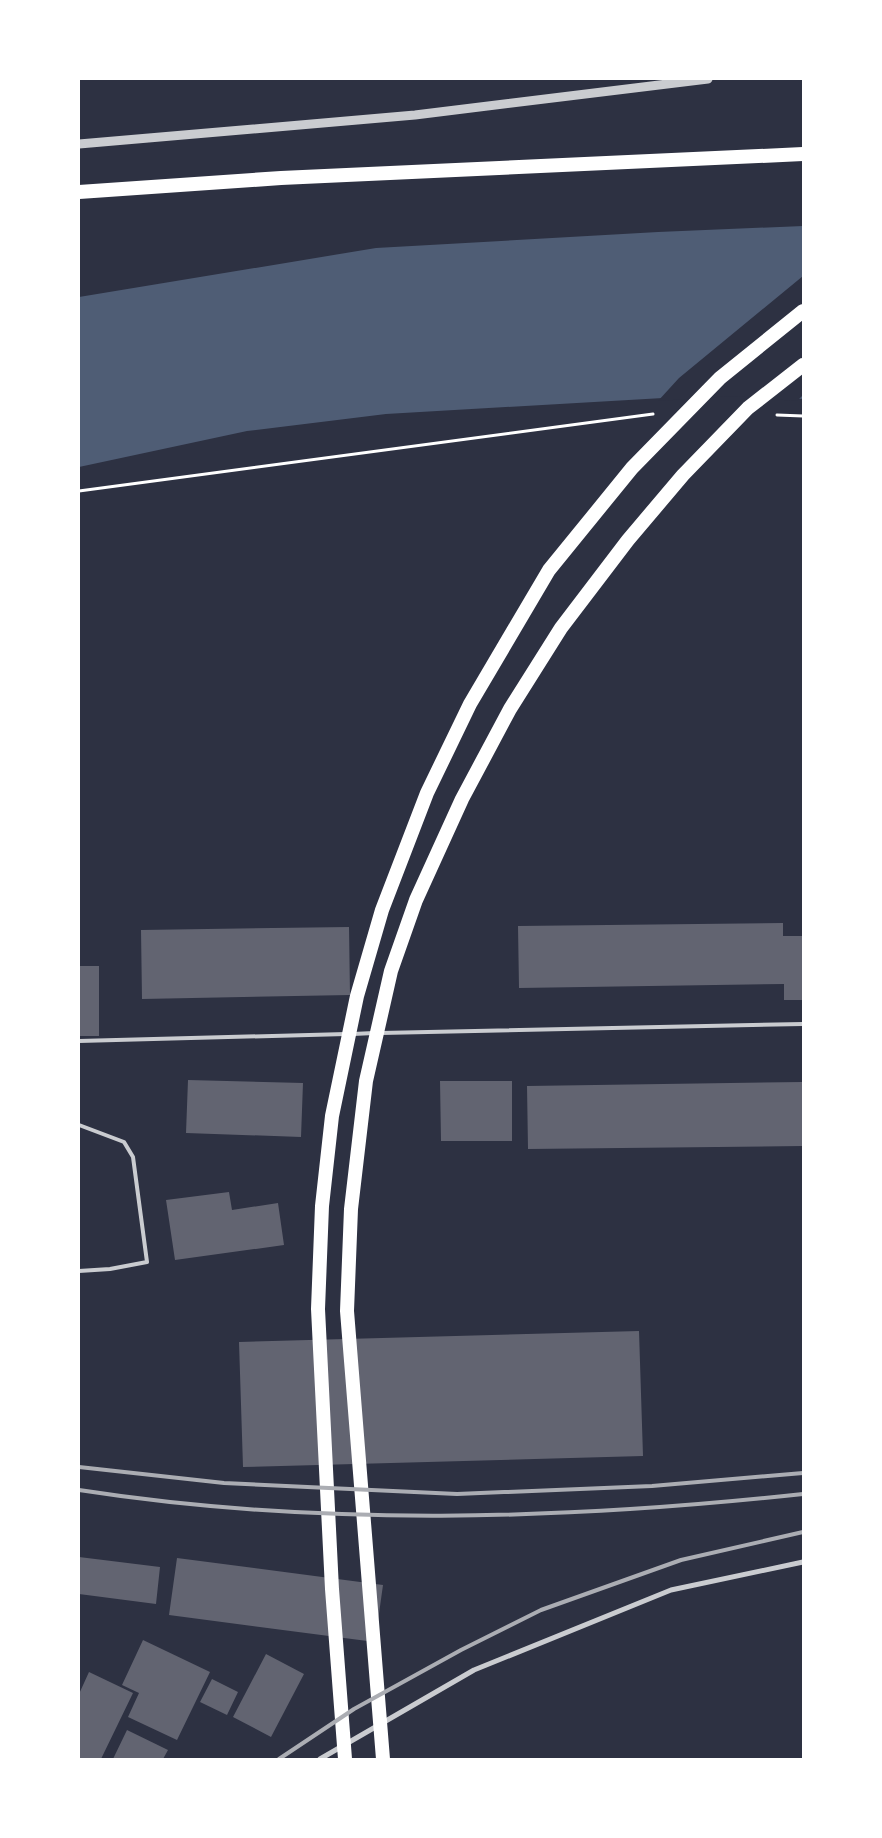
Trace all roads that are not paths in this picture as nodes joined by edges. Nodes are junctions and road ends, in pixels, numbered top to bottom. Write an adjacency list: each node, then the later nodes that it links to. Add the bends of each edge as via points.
1 (708, 79): 2 (street, via 415,115)
2 (79, 144)
3 (803, 154): 4 (highway, via 281,178)
4 (79, 192)
5 (803, 311): 13 (highway, via 706,392 632,468 549,570 470,704 427,794 382,910 357,996 334,1106 322,1206 318,1309 332,1589)
6 (803, 365): 14 (highway, via 748,408 682,475 561,628 510,709 462,799 416,900 391,971 366,1081 351,1209 347,1311)
7 (803, 1024): 8 (lane)
8 (79, 1042)
9 (79, 1125): 10 (lane, via 124,1142 133,1157 147,1262)
10 (79, 1271)
11 (803, 1562): 12 (street, via 671,1590 518,1652 474,1670)
12 (320, 1759)
13 (345, 1759)
14 (383, 1759)

